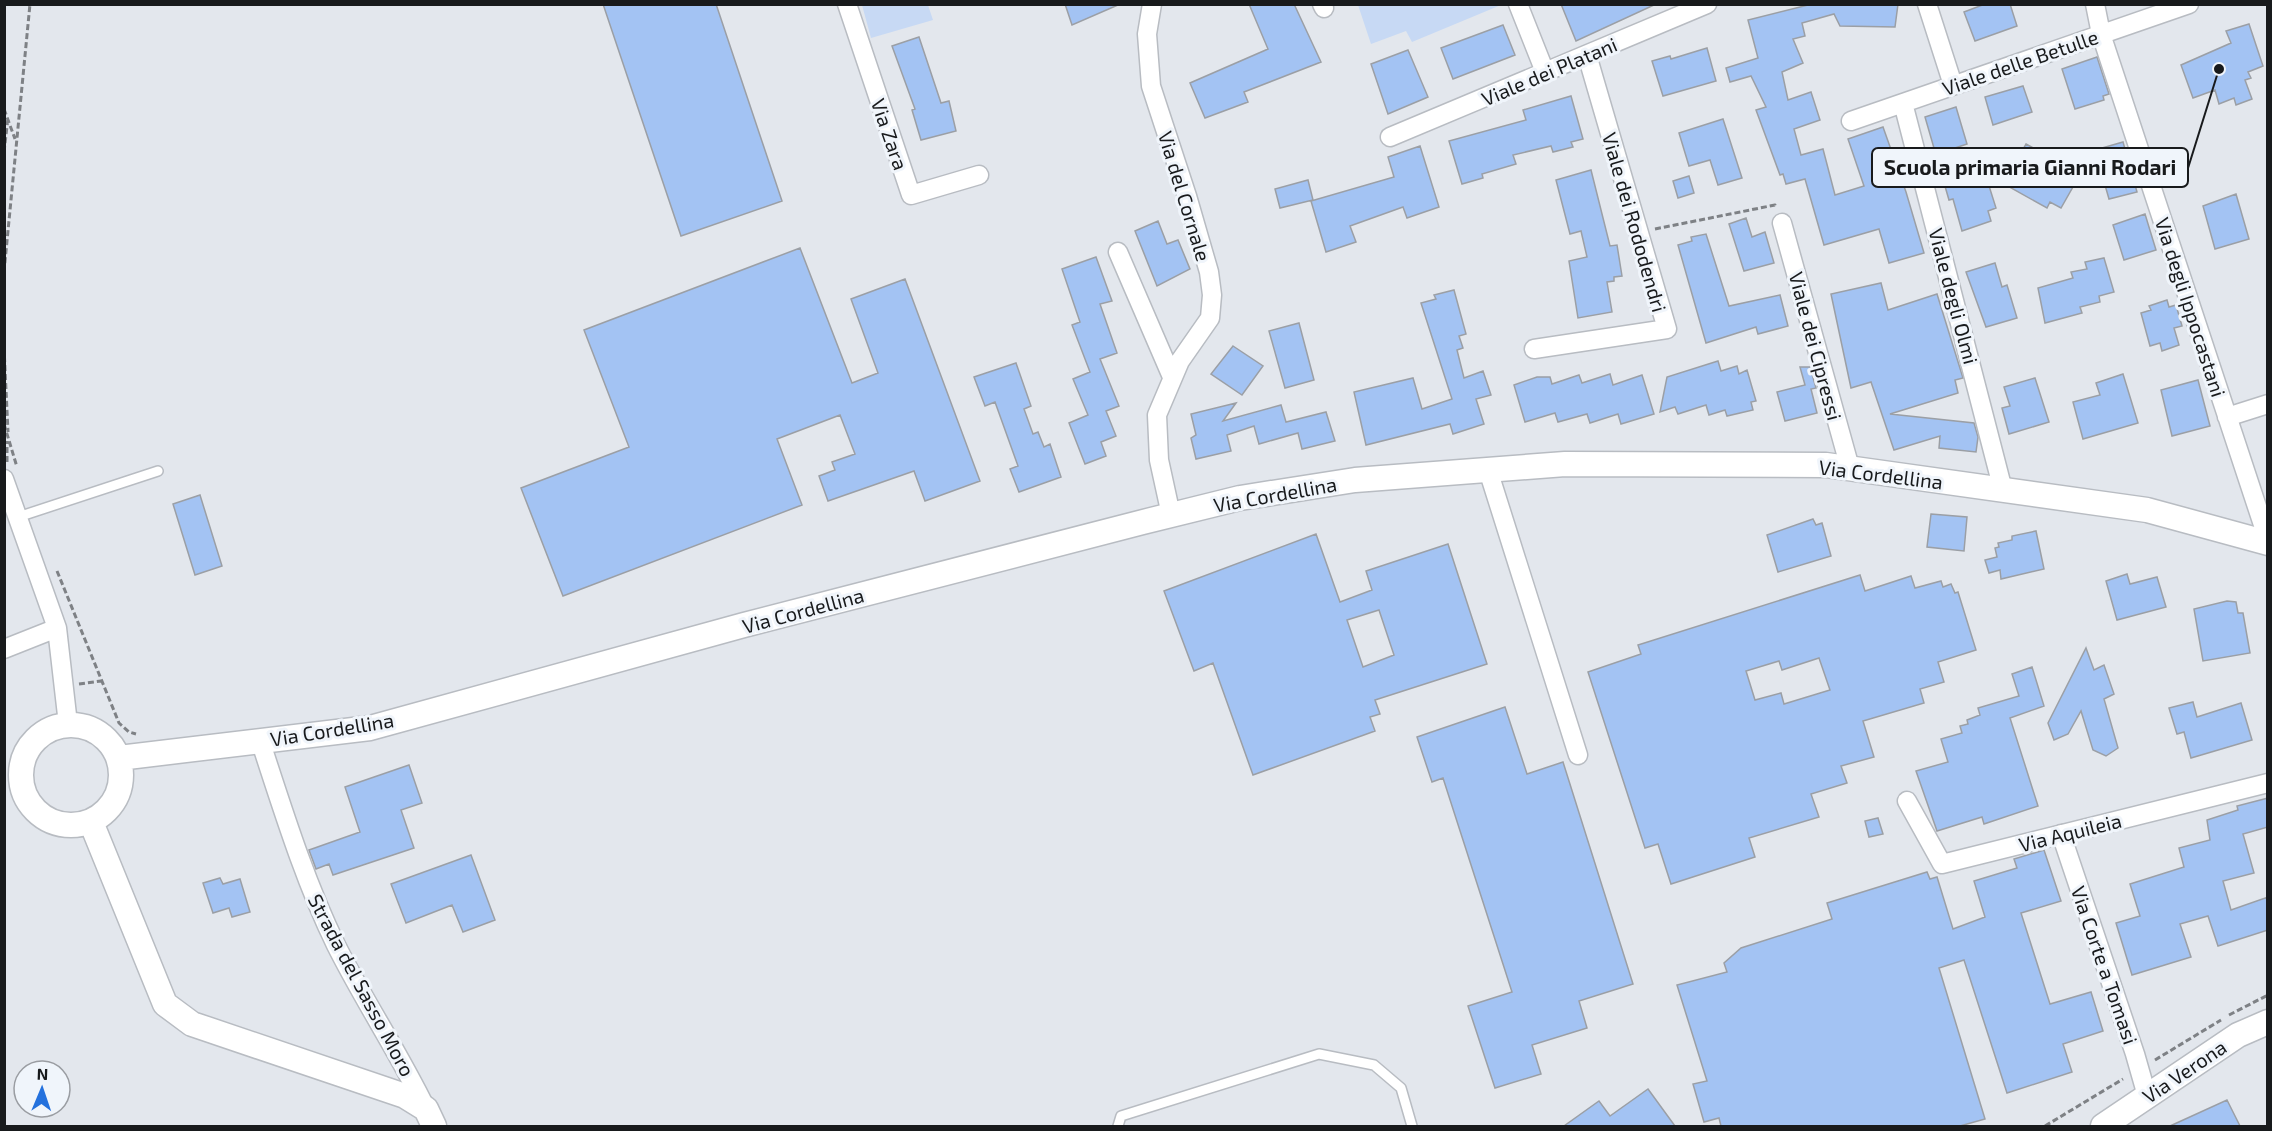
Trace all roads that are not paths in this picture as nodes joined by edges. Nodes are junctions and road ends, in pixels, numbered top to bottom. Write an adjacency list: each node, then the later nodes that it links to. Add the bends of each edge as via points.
1 (847, 4): 15 (street, Via Zara, via 911,195)
2 (1152, 4): 19 (street, Via del Cornale, via 1147,34 1151,86 1209,272 1212,295 1210,318)
3 (1518, 4): 10 (street)
4 (1707, 4): 9 (street, Viale dei Platani)
5 (1927, 4): 11 (street)
6 (2095, 4): 8 (street, Via degli Ippocastani)
7 (2189, 4): 8 (street, Viale delle Betulle)
8 (2101, 34): 11 (street, Viale delle Betulle); 21 (street, Via degli Ippocastani)
9 (1587, 55): 10 (street, Viale dei Platani); 18 (street, Viale dei Rododendri, via 1667,329)
10 (1545, 72): 14 (street, Viale dei Platani)
11 (1953, 86): 12 (street, Viale delle Betulle)
12 (1903, 103): 13 (street, Viale delle Betulle); 26 (street, Viale degli Olmi)
13 (1851, 121)
14 (1390, 137)
15 (980, 175)
16 (1782, 223): 22 (street, Viale dei Cipressi)
17 (1119, 252): 19 (street)
18 (1534, 349)
19 (1173, 378): 27 (street, Via del Cornale, via 1157,415 1156,437)
20 (2268, 404): 21 (street)
21 (2227, 417): 29 (street, Via degli Ippocastani)
22 (1850, 468): 23 (street, Via Cordellina, via 1565,464); 26 (street, Via Cordellina)
23 (1488, 470): 27 (street, Via Cordellina, via 1355,480 1240,498); 34 (street)
24 (158, 471): 28 (lane)
25 (10, 478): 28 (street)
26 (2002, 490): 29 (street, Via Cordellina, via 2147,510)
27 (1171, 515): 33 (street, Via Cordellina, via 744,625 370,728)
28 (18, 517): 30 (street)
29 (2268, 541)
30 (57, 628): 31 (street); 32 (street)
31 (4, 649)
32 (68, 724): 35 (street, via 99,732); 36 (street, via 55,726 32,741)
33 (260, 740): 35 (street, Via Cordellina); 43 (street, Strada del Sasso Moro, via 300,864 337,946 402,1058)
34 (1578, 755)
35 (119, 758): 39 (street, via 122,777 118,795 107,811)
36 (12, 779): 39 (street, via 37,812 53,822 72,826)
37 (2268, 783): 40 (street, Via Aquileia)
38 (1907, 801): 40 (street, Via Aquileia, via 1942,864)
39 (91, 822): 43 (street, via 165,1004 192,1024 405,1096)
40 (2061, 834): 42 (street, Via Corte a Tomasi)
41 (2268, 1022): 42 (street, Via Verona, via 2238,1035)
42 (2147, 1096): 46 (street, Via Verona)
43 (430, 1118)
44 (1119, 1126): 45 (lane, via 1120,1116 1319,1054 1374,1065 1401,1088)
45 (1412, 1126)
46 (2103, 1126)

